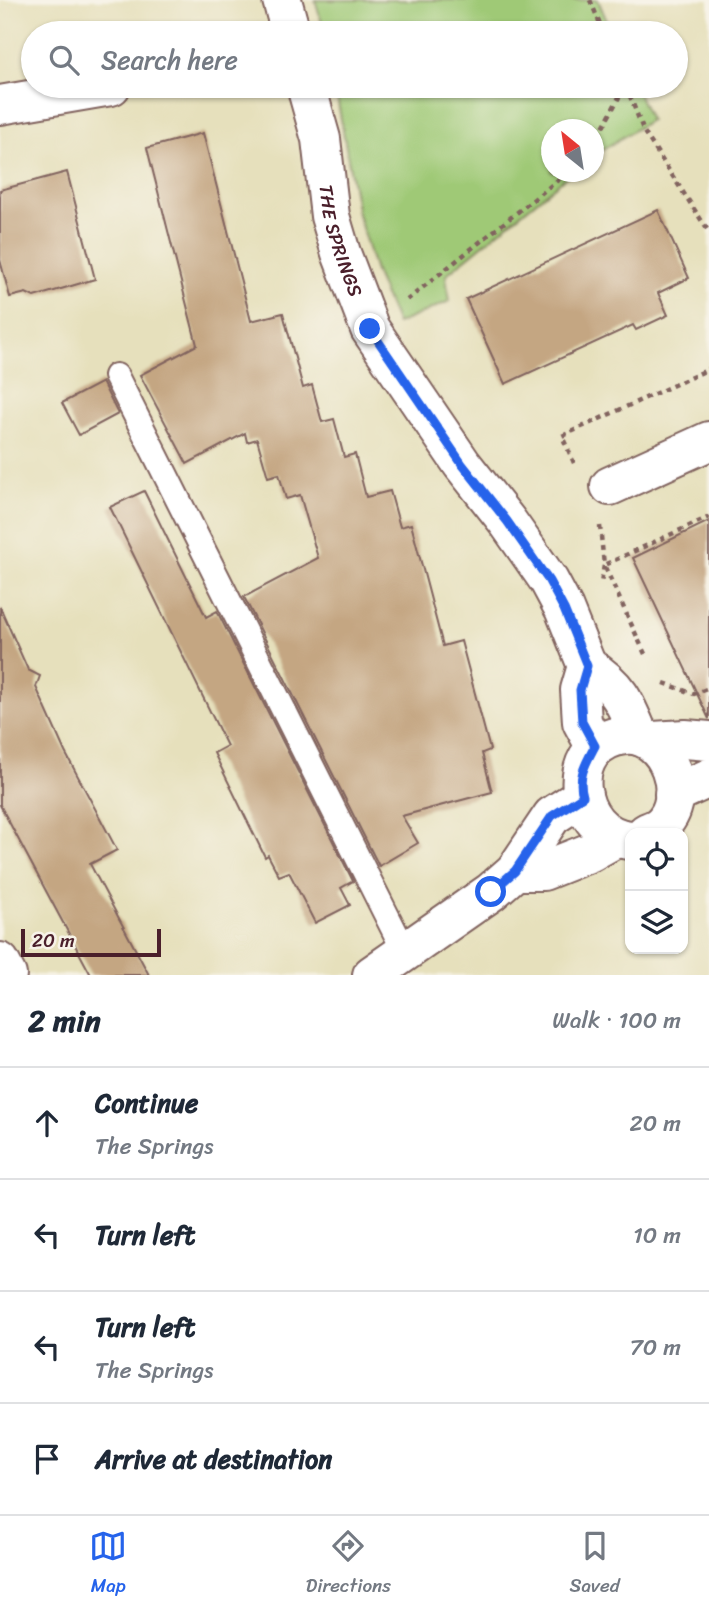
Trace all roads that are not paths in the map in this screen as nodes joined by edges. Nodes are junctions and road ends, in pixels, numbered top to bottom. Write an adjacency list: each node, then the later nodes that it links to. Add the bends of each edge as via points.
1 (282, 0): 2 (street)
2 (288, 21)
3 (41, 98): 5 (street)
4 (309, 98): 9 (street, THE SPRINGS, via 321,139 330,216 370,329 549,581)
5 (0, 105)
6 (116, 376): 20 (lane)
7 (709, 441): 8 (street)
8 (610, 486)
9 (587, 666): 10 (street, THE SPRINGS, via 606,678); 12 (street, via 580,690 582,722)
10 (646, 739): 11 (street); 12 (street, via 626,735); 14 (street, via 663,753)
11 (709, 741)
12 (595, 746): 15 (street, via 581,773)
13 (709, 778): 14 (street)
14 (674, 794): 16 (street, via 668,815)
15 (583, 796): 17 (street, via 600,828); 19 (street, via 552,816)
16 (655, 828)
17 (625, 835)
18 (625, 839): 19 (street, via 544,871)
19 (515, 871): 20 (street)
20 (405, 953): 23 (street)
21 (0, 962): 22 (street)
22 (7, 975)
23 (372, 975)

